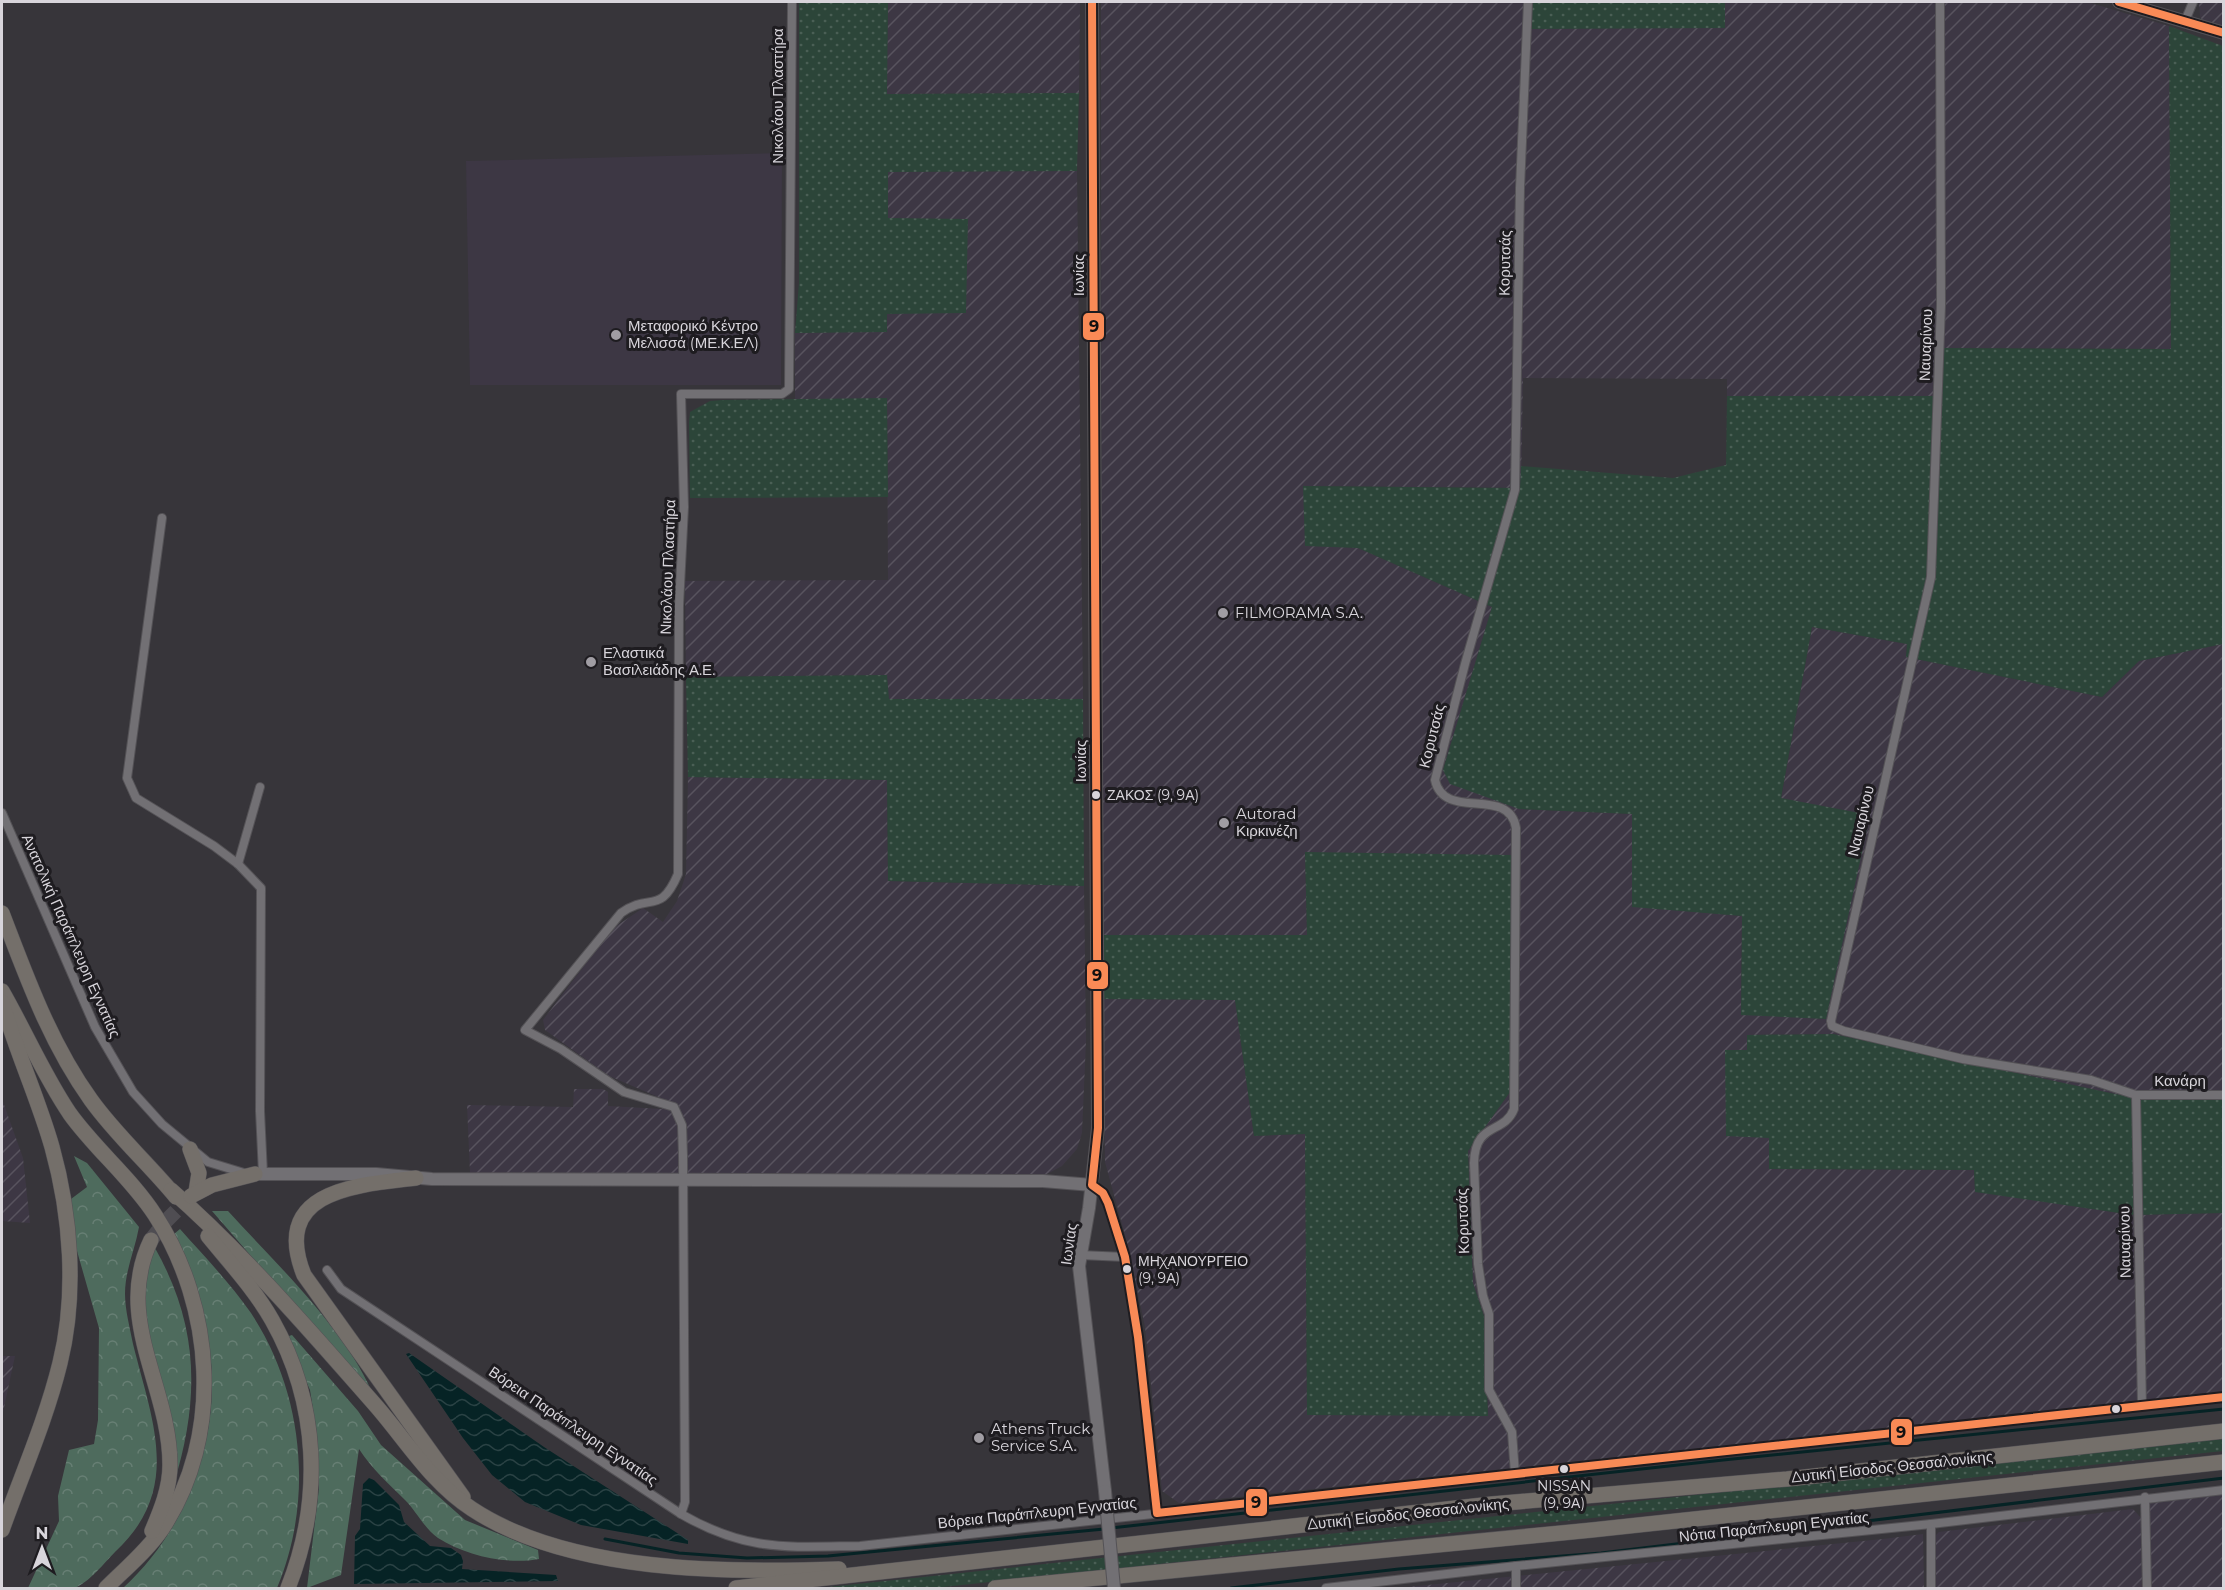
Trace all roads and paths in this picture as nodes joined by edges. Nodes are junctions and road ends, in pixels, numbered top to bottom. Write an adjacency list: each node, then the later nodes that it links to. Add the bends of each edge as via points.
1 (792, 2): 21 (street, Νικολάου Πλαστήρα, via 789,389 782,394 681,394 684,507 679,606 678,874 666,898 637,904 621,913 525,1030 561,1049 624,1092 674,1107 682,1125)
2 (1092, 2): 22 (street, Ιωνίας, via 1098,1128)
3 (1528, 2): 32 (street, Κορυτσάς, via 1520,176 1515,490 1435,780 1442,795 1454,801 1506,810 1516,828 1514,1109 1510,1117 1480,1137 1474,1149 1478,1264 1489,1314 1489,1390 1512,1432)
4 (1940, 2): 16 (street, Ναυαρίνου, via 1941,305 1931,577 1831,1021 1844,1031 1963,1059 2091,1080)
5 (2119, 2): 7 (street)
6 (2193, 2): 7 (street)
7 (2185, 21): 8 (street)
8 (2223, 33)
9 (162, 518): 12 (street, via 128,783 136,798)
10 (260, 787): 12 (street)
11 (2, 813): 18 (street, Ανατολική Παράπλευρη Εγνατίας, via 90,1017 109,1052 133,1092)
12 (238, 864): 19 (street, via 261,888)
13 (2, 913): 23 (highway, via 45,1020 72,1071 105,1118)
14 (2, 991): 40 (highway, via 71,1115 155,1215 186,1279 202,1330 204,1369 199,1438 177,1504)
15 (2, 1002): 39 (highway, via 60,1179 67,1216 69,1272 66,1335 60,1363 42,1425)
16 (2136, 1095): 17 (street, Κανάρη); 29 (street, Ναυαρίνου)
17 (2223, 1095)
18 (190, 1149): 19 (street, Ανατολική Παράπλευρη Εγνατίας, via 220,1168); 19 (highway, via 199,1173 193,1194)
19 (259, 1174): 20 (street)
20 (416, 1178): 21 (street); 35 (highway, via 347,1188 318,1200 303,1216 296,1237 297,1251 304,1275)
21 (682, 1181): 22 (street, via 1043,1181); 37 (street, via 685,1502)
22 (1092, 1185): 25 (street, Ιωνίας); 26 (street, via 1108,1203)
23 (171, 1190): 35 (highway, via 251,1267 379,1409 426,1469); 44 (highway, via 271,1318 301,1385 311,1438 311,1492)
24 (151, 1240): 40 (highway, via 139,1275 138,1316 169,1439 170,1467 162,1505)
25 (1080, 1255): 26 (street); 47 (street, Ιωνίας, bridge)
26 (1125, 1257): 36 (street)
27 (327, 1270): 37 (street, Βόρεια Παράπλευρη Εγνατίας, via 341,1289)
28 (2223, 1397): 29 (street, Βόρεια Παράπλευρη Εγνατίας)
29 (2142, 1406): 32 (street, Βόρεια Παράπλευρη Εγνατίας)
30 (2223, 1431): 42 (highway, Δυτική Είσοδος Θεσσαλονίκης, via 1787,1479 1492,1504)
31 (2223, 1462): 46 (highway, Δυτική Είσοδος Θεσσαλονίκης, via 1604,1529)
32 (1515, 1474): 36 (street, Βόρεια Παράπλευρη Εγνατίας)
33 (2223, 1490): 34 (street, Νότια Παράπλευρη Εγνατίας)
34 (2145, 1497): 38 (street, Νότια Παράπλευρη Εγνατίας); 51 (street)
35 (472, 1509): 42 (highway, via 526,1538 593,1555 747,1570)
36 (1157, 1513): 37 (street, Βόρεια Παράπλευρη Εγνατίας, via 860,1546 773,1547 727,1537)
37 (681, 1514)
38 (1931, 1524): 41 (street, Νότια Παράπλευρη Εγνατίας); 50 (street)
39 (2, 1530)
40 (143, 1550): 43 (highway)
41 (1516, 1566): 48 (street, Νότια Παράπλευρη Εγνατίας); 49 (street)
42 (911, 1570): 45 (highway, Δυτική Είσοδος Θεσσαλονίκης)
43 (106, 1588)
44 (288, 1588)
45 (736, 1588)
46 (995, 1588)
47 (1114, 1588)
48 (1326, 1588)
49 (1516, 1588)
50 (1931, 1588)
51 (2147, 1588)

